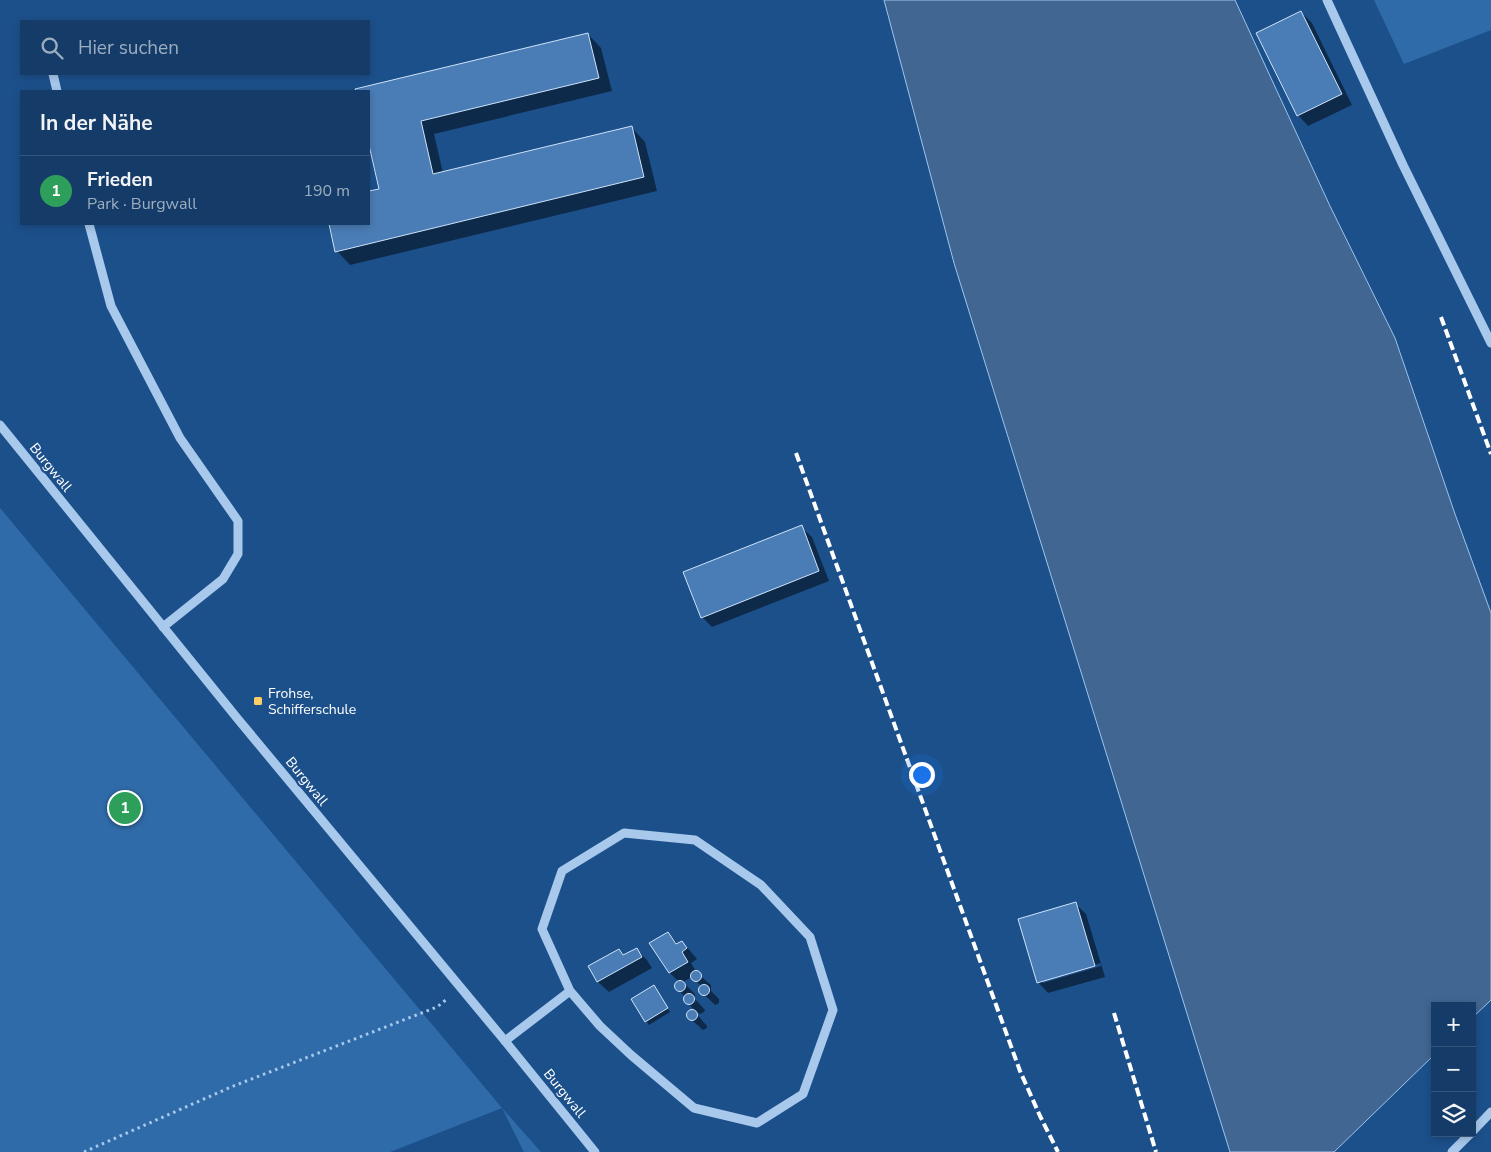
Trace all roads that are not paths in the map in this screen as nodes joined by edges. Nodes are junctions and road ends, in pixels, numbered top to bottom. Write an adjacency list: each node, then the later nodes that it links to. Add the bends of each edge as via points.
1 (1327, 0): 5 (street, via 1403,165)
2 (53, 75): 3 (street)
3 (57, 90)
4 (89, 225): 7 (street, via 111,306 180,438 238,521 238,554 223,579)
5 (1491, 343)
6 (0, 425): 7 (street, Burgwall)
7 (163, 627): 9 (street, Burgwall)
8 (570, 991): 8 (street, via 542,929 562,871 624,834 695,840 761,885 810,937 833,1010 803,1094 757,1122 694,1108 630,1055); 9 (street)
9 (505, 1041): 13 (street, Burgwall)
10 (1491, 1112): 11 (street)
11 (1476, 1127)
12 (1466, 1137): 14 (street)
13 (595, 1152)
14 (1452, 1152)

